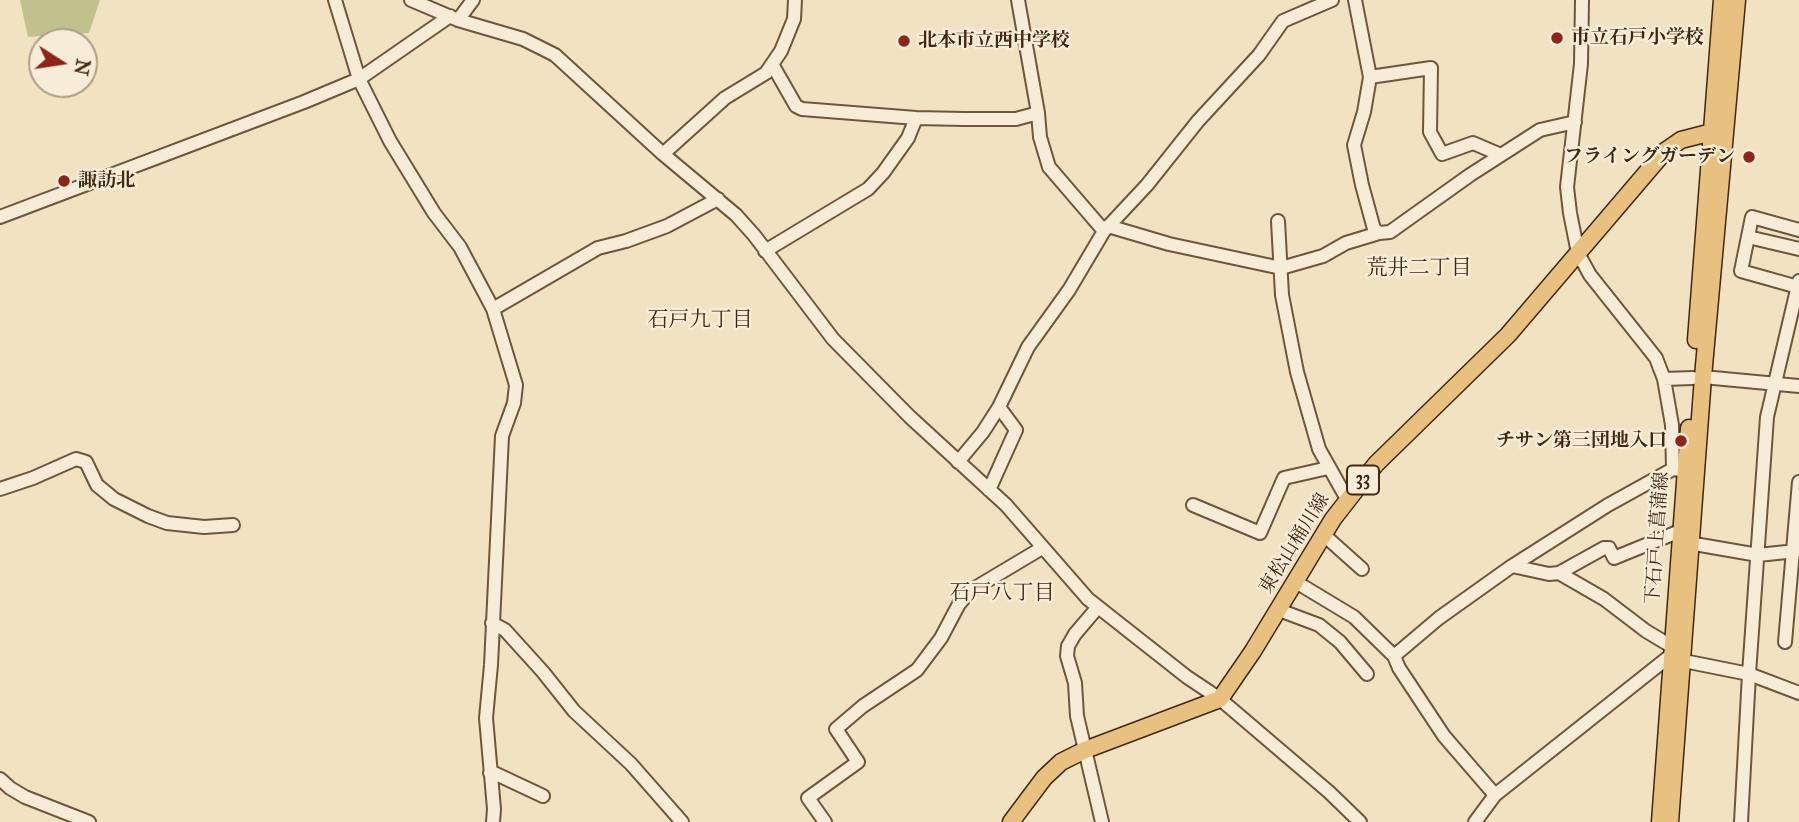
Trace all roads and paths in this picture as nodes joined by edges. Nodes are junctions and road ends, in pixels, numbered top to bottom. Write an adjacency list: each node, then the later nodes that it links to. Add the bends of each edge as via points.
1 (335, 0): 14 (street)
2 (411, 0): 11 (street)
3 (473, 0): 11 (street)
4 (795, 0): 12 (street, via 794,19)
5 (1018, 0): 15 (street)
6 (1332, 0): 24 (street, via 1283,21 1259,55)
7 (1355, 0): 13 (street)
8 (1582, 0): 17 (street)
9 (1722, 0): 18 (main road)
10 (1737, 0): 18 (main road)
11 (454, 18): 14 (street); 19 (street, via 523,39 555,55)
12 (772, 64): 16 (street, via 802,109); 19 (street, via 766,73 724,97)
13 (1370, 77): 20 (street, via 1431,68 1430,132 1442,154 1473,143); 26 (street, via 1354,145 1374,229)
14 (359, 79): 22 (street); 33 (street, via 390,141 434,214 460,247)
15 (1038, 113): 16 (street, via 1016,119); 24 (street, via 1049,167)
16 (916, 118): 29 (street, via 908,138 868,189)
17 (1575, 122): 20 (street, via 1540,130); 30 (street, via 1567,187)
18 (1719, 132): 30 (main road, 東松山桶川線 / 33, via 1681,140 1665,151); 34 (main road, 下石戸上菖蒲線)
19 (663, 154): 21 (street)
20 (1501, 155): 26 (street, via 1390,232)
21 (718, 199): 29 (street); 33 (street, via 667,226 598,248)
22 (0, 217)
23 (1278, 221): 31 (street)
24 (1106, 228): 31 (street); 38 (street, via 1028,347)
25 (1799, 230): 27 (street, via 1752,217)
26 (1380, 233): 31 (street)
27 (1748, 237): 28 (street); 32 (street, via 1741,271)
28 (1799, 249)
29 (765, 251): 39 (street, via 833,339)
30 (1578, 253): 35 (street, via 1656,358); 45 (main road, 東松山桶川線 / 33, via 1508,335 1376,464)
31 (1281, 268): 40 (street, via 1297,372)
32 (1798, 284): 36 (street)
33 (493, 309): 60 (street, via 516,385 502,436)
34 (1698, 377): 35 (street); 36 (street); 41 (main road, 下石戸上菖蒲線); 49 (main road, 下石戸上菖蒲線)
35 (1664, 379): 41 (street)
36 (1775, 384): 37 (street); 52 (street, via 1767,417)
37 (1799, 386)
38 (999, 407): 39 (street); 44 (street, via 1016,430)
39 (958, 462): 44 (street)
40 (1328, 468): 45 (street); 46 (street, via 1284,478 1259,533)
41 (1679, 469): 49 (main road, 下石戸上菖蒲線); 53 (street, via 1608,505)
42 (1799, 482): 51 (street)
43 (0, 489): 47 (street, via 76,458 86,462 97,485 114,499 148,516 204,527)
44 (989, 490): 50 (street)
45 (1348, 499): 48 (main road, 東松山桶川線 / 33)
46 (1193, 505)
47 (233, 525)
48 (1324, 535): 54 (street); 56 (main road, 東松山桶川線 / 33)
49 (1683, 538): 52 (street); 55 (street, via 1614,558 1609,548 1604,548); 62 (main road, 下石戸上菖蒲線)
50 (1042, 548): 58 (street); 76 (street, via 970,591 917,670 836,729 858,762 808,798)
51 (1795, 551): 52 (street); 57 (street)
52 (1758, 555): 65 (street)
53 (1512, 566): 55 (street); 63 (street)
54 (1362, 569)
55 (1559, 573): 62 (street)
56 (1296, 582): 59 (main road, 東松山桶川線 / 33); 63 (street, via 1354,617)
57 (1795, 584): 61 (street)
58 (1098, 607): 67 (street); 68 (street, via 1075,634 1067,656)
59 (1279, 610): 64 (street, via 1319,625); 67 (main road, 東松山桶川線 / 33)
60 (492, 623): 69 (street, via 486,718); 75 (street, via 505,630 574,711 631,764)
61 (1785, 642)
62 (1677, 652): 65 (street); 71 (street); 81 (main road, 下石戸上菖蒲線); 82 (main road, 下石戸上菖蒲線)
63 (1394, 656): 71 (street, via 1444,736)
64 (1367, 674)
65 (1749, 674): 66 (street); 83 (street)
66 (1799, 693)
67 (1220, 699): 68 (main road); 79 (street)
68 (1084, 750): 77 (main road, via 1044,778); 78 (street)
69 (490, 773): 72 (street); 74 (street)
70 (0, 779): 73 (street, via 25,797)
71 (1495, 795): 80 (street)
72 (543, 796)
73 (89, 822)
74 (493, 822)
75 (682, 822)
76 (825, 822)
77 (1011, 822)
78 (1102, 822)
79 (1360, 822)
80 (1475, 822)
81 (1660, 822)
82 (1671, 822)
83 (1741, 822)

